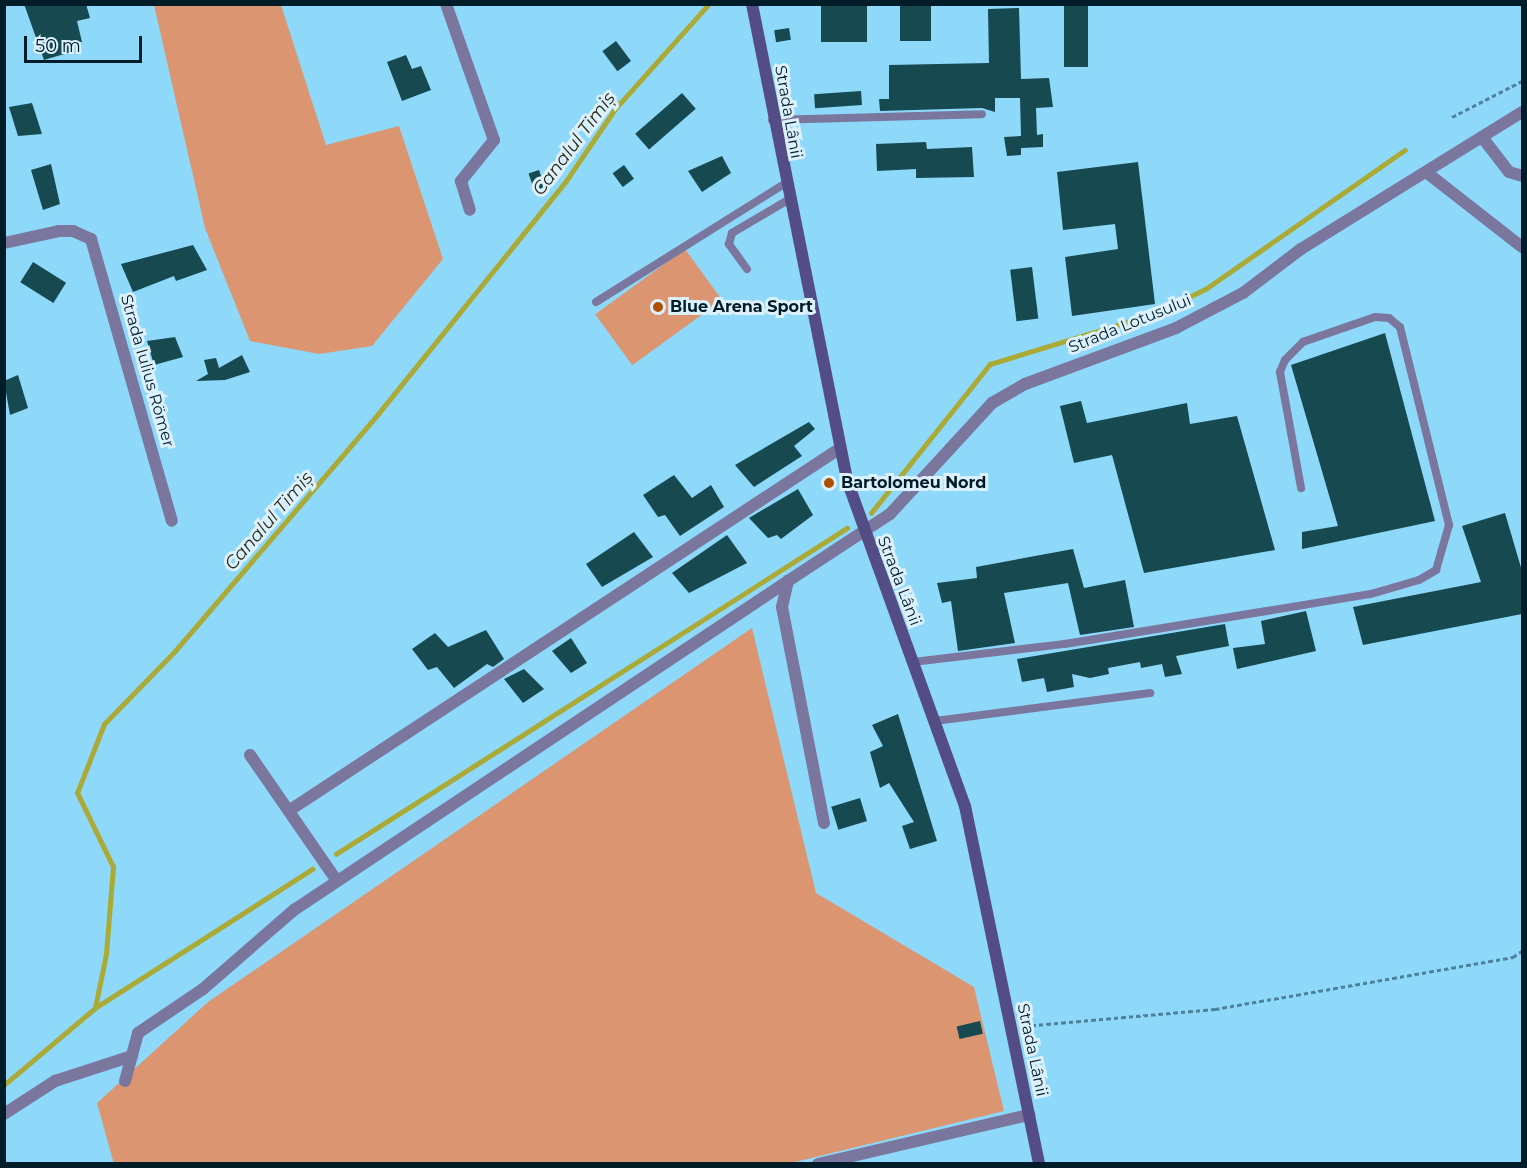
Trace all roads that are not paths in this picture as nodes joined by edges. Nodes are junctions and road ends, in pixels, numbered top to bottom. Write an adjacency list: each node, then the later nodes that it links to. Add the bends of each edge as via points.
1 (446, 4): 11 (street, via 494,140 461,182)
2 (752, 4): 5 (main road, Strada Lânii)
3 (1522, 112): 6 (street, Strada Lotusului)
4 (982, 114): 5 (lane)
5 (772, 120): 9 (main road, Strada Lânii)
6 (1482, 137): 7 (street, Strada Lotusului); 8 (street, via 1509,172)
7 (1426, 172): 13 (street); 19 (street, Strada Lotusului, via 1301,249 1242,293 1176,328 1025,384 992,403 918,487)
8 (1522, 176)
9 (784, 184): 10 (main road, Strada Lânii); 15 (lane)
10 (788, 200): 14 (lane, via 729,238); 16 (main road, Strada Lânii)
11 (470, 210)
12 (4, 243): 18 (street, Strada Iulius Römer, via 59,231 84,234 97,255)
13 (1522, 247)
14 (747, 268)
15 (596, 302)
16 (839, 449): 19 (main road, Strada Lânii); 25 (street)
17 (1301, 488): 21 (lane, via 1280,372 1285,360 1303,342 1375,317 1389,318 1400,327 1449,525 1437,570 1419,580 1371,594 1065,644)
18 (172, 521)
19 (863, 532): 20 (street, Strada Lotusului); 21 (main road, Strada Lânii)
20 (788, 580): 26 (street, via 782,607); 27 (street, Strada Lotusului)
21 (913, 662): 23 (main road, Strada Lânii)
22 (1150, 693): 23 (lane)
23 (935, 721): 31 (main road, Strada Lânii, via 965,807)
24 (250, 755): 25 (street)
25 (290, 810): 27 (street)
26 (824, 823)
27 (337, 881): 28 (street, Strada Lotusului, via 294,910 203,989 138,1033)
28 (132, 1056): 29 (street, Strada Lotusului); 30 (street, via 55,1081)
29 (125, 1081)
30 (4, 1114)
31 (1029, 1114): 32 (street); 33 (main road, Strada Lânii)
32 (818, 1164)
33 (1039, 1164)

